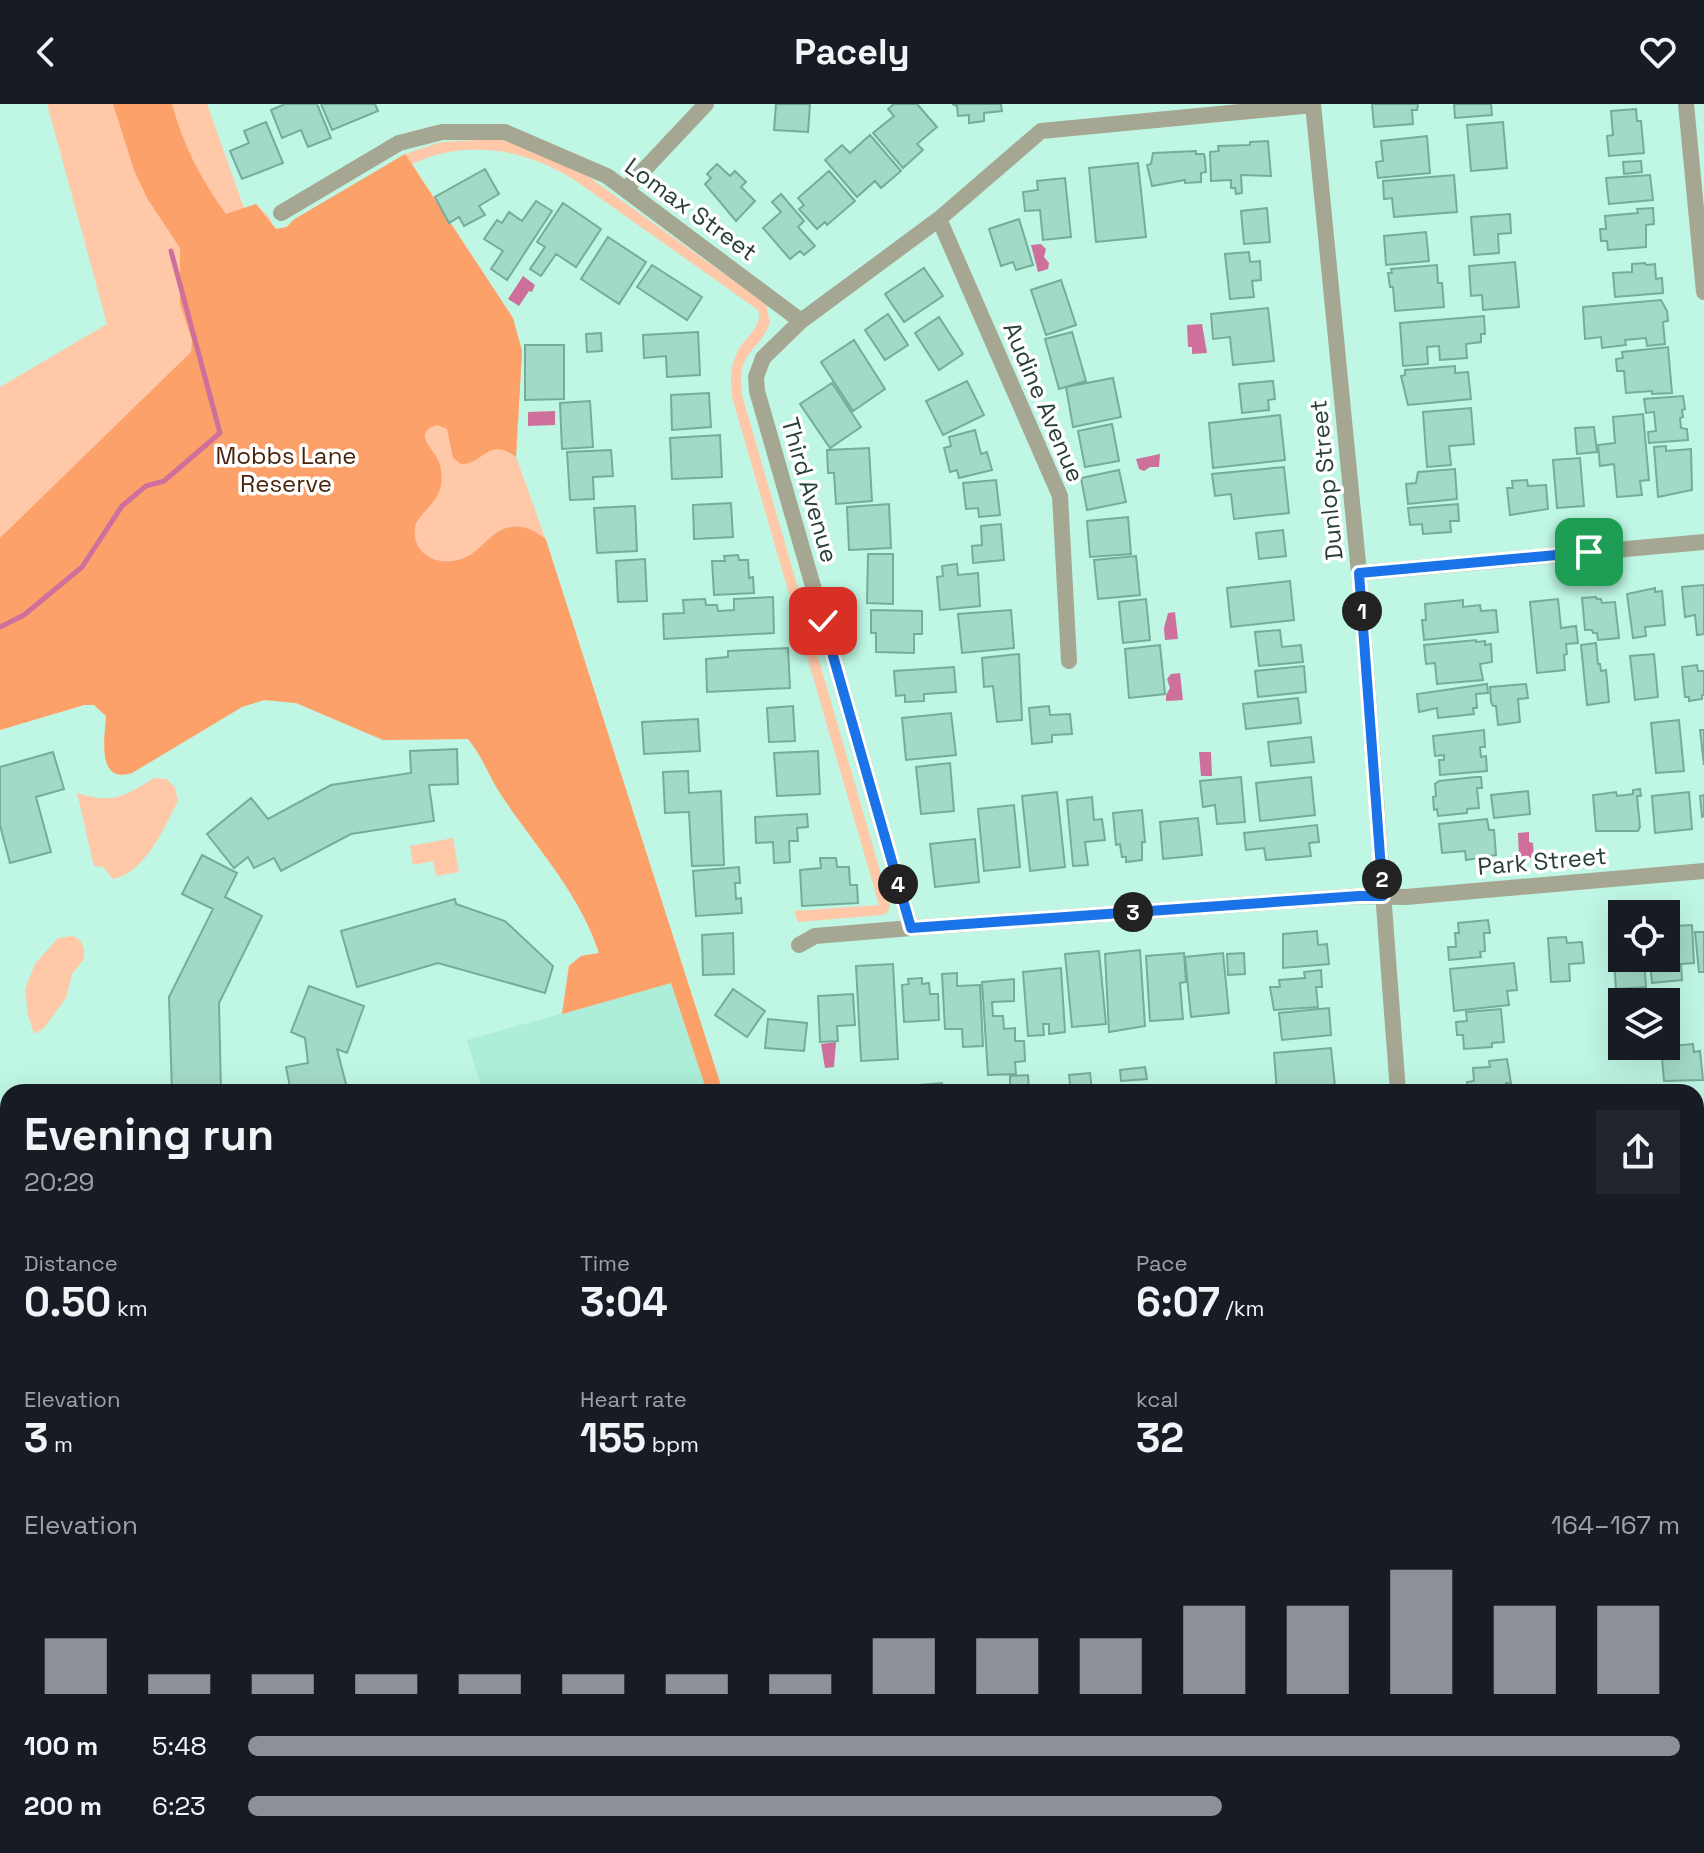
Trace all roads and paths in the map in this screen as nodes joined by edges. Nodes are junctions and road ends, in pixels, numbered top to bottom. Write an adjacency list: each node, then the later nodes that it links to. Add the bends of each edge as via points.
1 (706, 104): 4 (street)
2 (1686, 104): 7 (street)
3 (1313, 105): 6 (street, Third Avenue, via 1041,131); 10 (street, Dunlop Street)
4 (626, 189): 5 (street, Lomax Street, via 505,132 442,132 399,143); 8 (street, Lomax Street)
5 (281, 213)
6 (939, 219): 8 (street, Third Avenue); 11 (street, Audine Avenue, via 1060,496)
7 (1704, 292)
8 (801, 321): 14 (street, Third Avenue, via 763,358 757,391)
9 (1704, 542): 10 (street)
10 (1359, 573): 13 (street, Dunlop Street)
11 (1069, 661)
12 (1704, 871): 13 (street, Park Street)
13 (1383, 896): 14 (street); 16 (street, Dunlop Street)
14 (911, 928): 15 (street, via 815,936)
15 (799, 945)
16 (1397, 1084)

